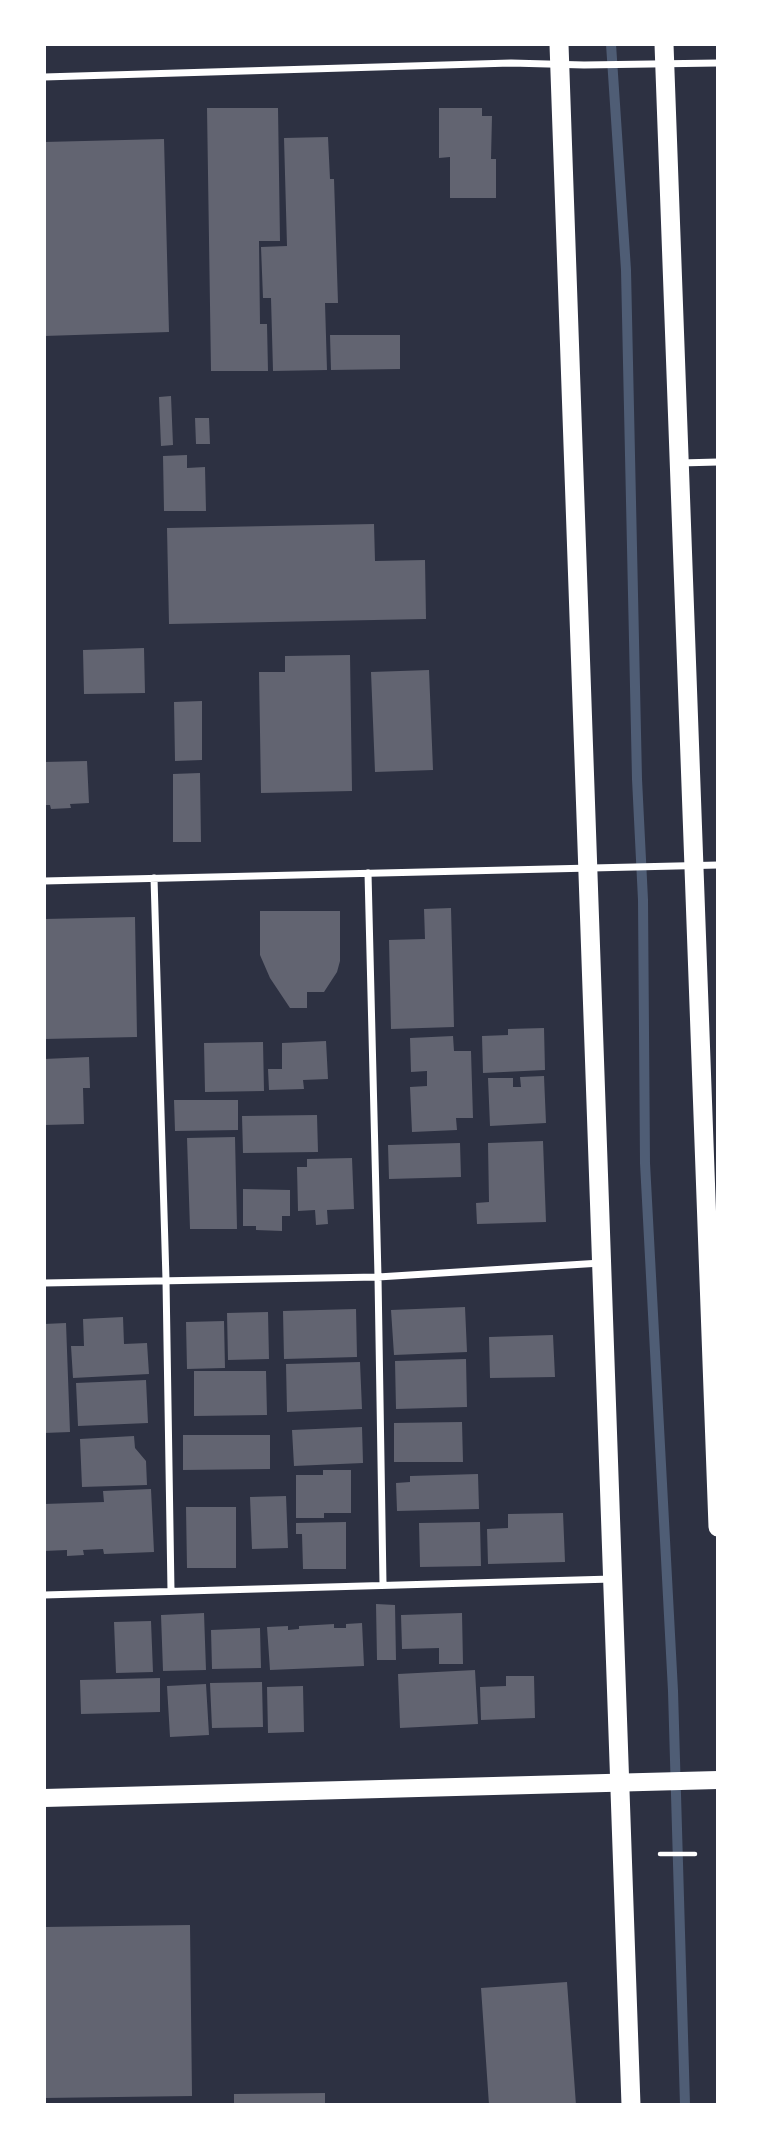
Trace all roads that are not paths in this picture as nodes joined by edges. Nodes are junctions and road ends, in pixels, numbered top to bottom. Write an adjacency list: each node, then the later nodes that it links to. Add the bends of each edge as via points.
1 (559, 44): 4 (highway)
2 (664, 44): 5 (highway)
3 (718, 63): 5 (street)
4 (559, 64): 5 (street); 6 (street); 11 (highway)
5 (665, 64): 8 (highway)
6 (44, 77)
7 (718, 462): 8 (street)
8 (680, 463): 10 (highway)
9 (718, 864): 10 (street)
10 (694, 865): 11 (street); 16 (highway)
11 (587, 867): 12 (street); 15 (highway)
12 (368, 873): 13 (street); 17 (street)
13 (154, 878): 14 (street); 18 (street)
14 (44, 881)
15 (602, 1263): 17 (street); 21 (highway)
16 (713, 1264): 20 (highway)
17 (378, 1277): 18 (street); 22 (street)
18 (166, 1280): 19 (street); 23 (street)
19 (44, 1283)
20 (718, 1527)
21 (613, 1579): 22 (street); 26 (highway)
22 (383, 1584): 23 (street)
23 (171, 1591): 24 (street)
24 (44, 1595)
25 (712, 1780): 26 (main road)
26 (620, 1783): 27 (main road); 28 (highway)
27 (44, 1798)
28 (631, 2105)

